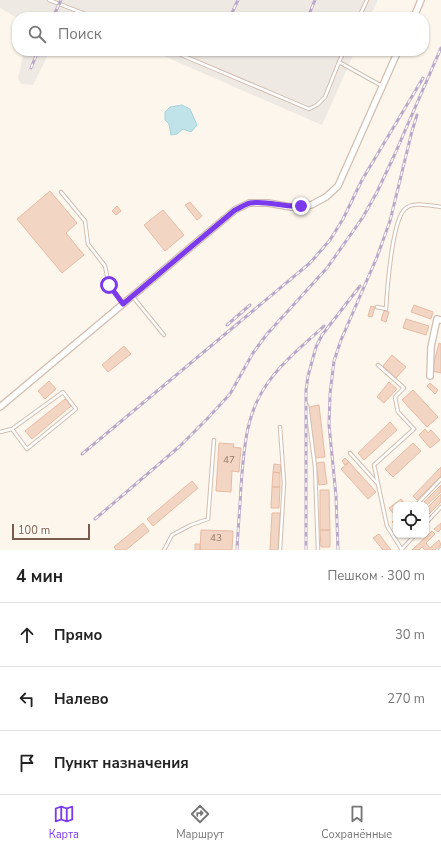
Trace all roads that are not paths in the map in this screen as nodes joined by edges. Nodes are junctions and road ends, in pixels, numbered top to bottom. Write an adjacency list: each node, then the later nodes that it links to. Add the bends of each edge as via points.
1 (50, 0): 4 (lane)
2 (367, 0): 5 (lane)
3 (421, 0): 6 (street)
4 (80, 12)
5 (361, 12)
6 (416, 12)
7 (184, 56): 10 (lane, via 309,109 318,105 325,97)
8 (342, 56): 10 (lane)
9 (396, 56): 11 (street)
10 (339, 62): 11 (lane)
11 (383, 86): 14 (street, via 338,186 326,198 311,205 291,207 249,203 235,210)
12 (61, 192): 15 (lane, via 85,221 88,244 105,266 109,285)
13 (441, 207): 16 (lane, via 412,205 404,209 390,259 386,309)
14 (132, 296): 15 (street); 18 (lane)
15 (123, 304): 22 (street)
16 (377, 307)
17 (441, 320): 20 (street, via 436,319 431,347)
18 (164, 335)
19 (378, 365): 29 (lane, via 404,388 394,397 398,412 414,429 374,465)
20 (430, 376)
21 (307, 405): 36 (lane, via 315,467)
22 (0, 407)
23 (280, 427): 35 (lane, via 284,482)
24 (12, 429): 24 (lane, via 63,392 76,409 28,449); 25 (lane)
25 (0, 432)
26 (214, 440): 34 (lane, via 208,518 172,535)
27 (350, 453): 29 (lane)
28 (441, 479): 30 (lane)
29 (378, 484): 37 (lane, via 387,526)
30 (419, 502)
31 (441, 507): 32 (lane)
32 (429, 520)
33 (412, 538): 37 (lane)
34 (164, 550)
35 (280, 550)
36 (318, 550)
37 (402, 550)

